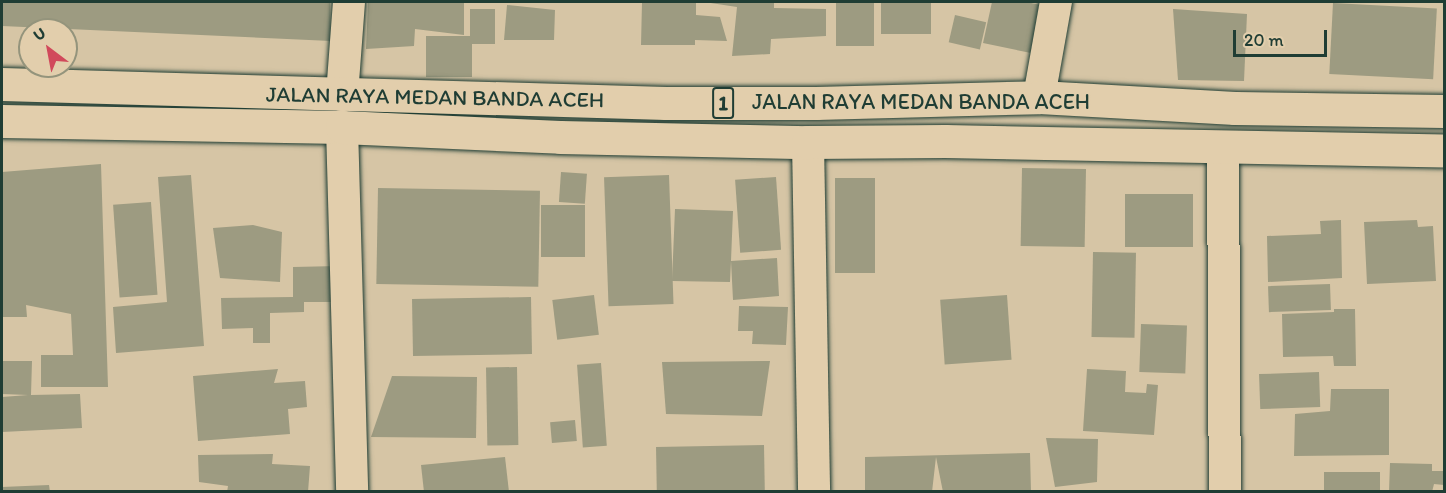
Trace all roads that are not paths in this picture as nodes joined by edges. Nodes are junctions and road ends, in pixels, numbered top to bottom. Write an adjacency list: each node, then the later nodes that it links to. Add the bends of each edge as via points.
1 (349, 2): 6 (street)
2 (1056, 2): 5 (street)
3 (2, 84): 6 (highway, JALAN RAYA MEDAN BANDA ACEH / 1)
4 (523, 97): 5 (highway, JALAN RAYA MEDAN BANDA ACEH / 1, via 666,103); 6 (highway, JALAN RAYA MEDAN BANDA ACEH / 1); 9 (highway)
5 (1040, 97): 7 (highway, JALAN RAYA MEDAN BANDA ACEH / 1, via 1234,108)
6 (342, 111): 8 (highway, JALAN RAYA MEDAN BANDA ACEH / 1); 9 (highway, JALAN RAYA MEDAN BANDA ACEH / 1); 13 (street)
7 (1444, 111)
8 (2, 121)
9 (520, 135): 10 (highway, JALAN RAYA MEDAN BANDA ACEH / 1)
10 (808, 142): 11 (highway, JALAN RAYA MEDAN BANDA ACEH / 1); 14 (street)
11 (1223, 147): 12 (highway, JALAN RAYA MEDAN BANDA ACEH / 1); 15 (street)
12 (1444, 151)
13 (352, 492)
14 (814, 492)
15 (1225, 492)

